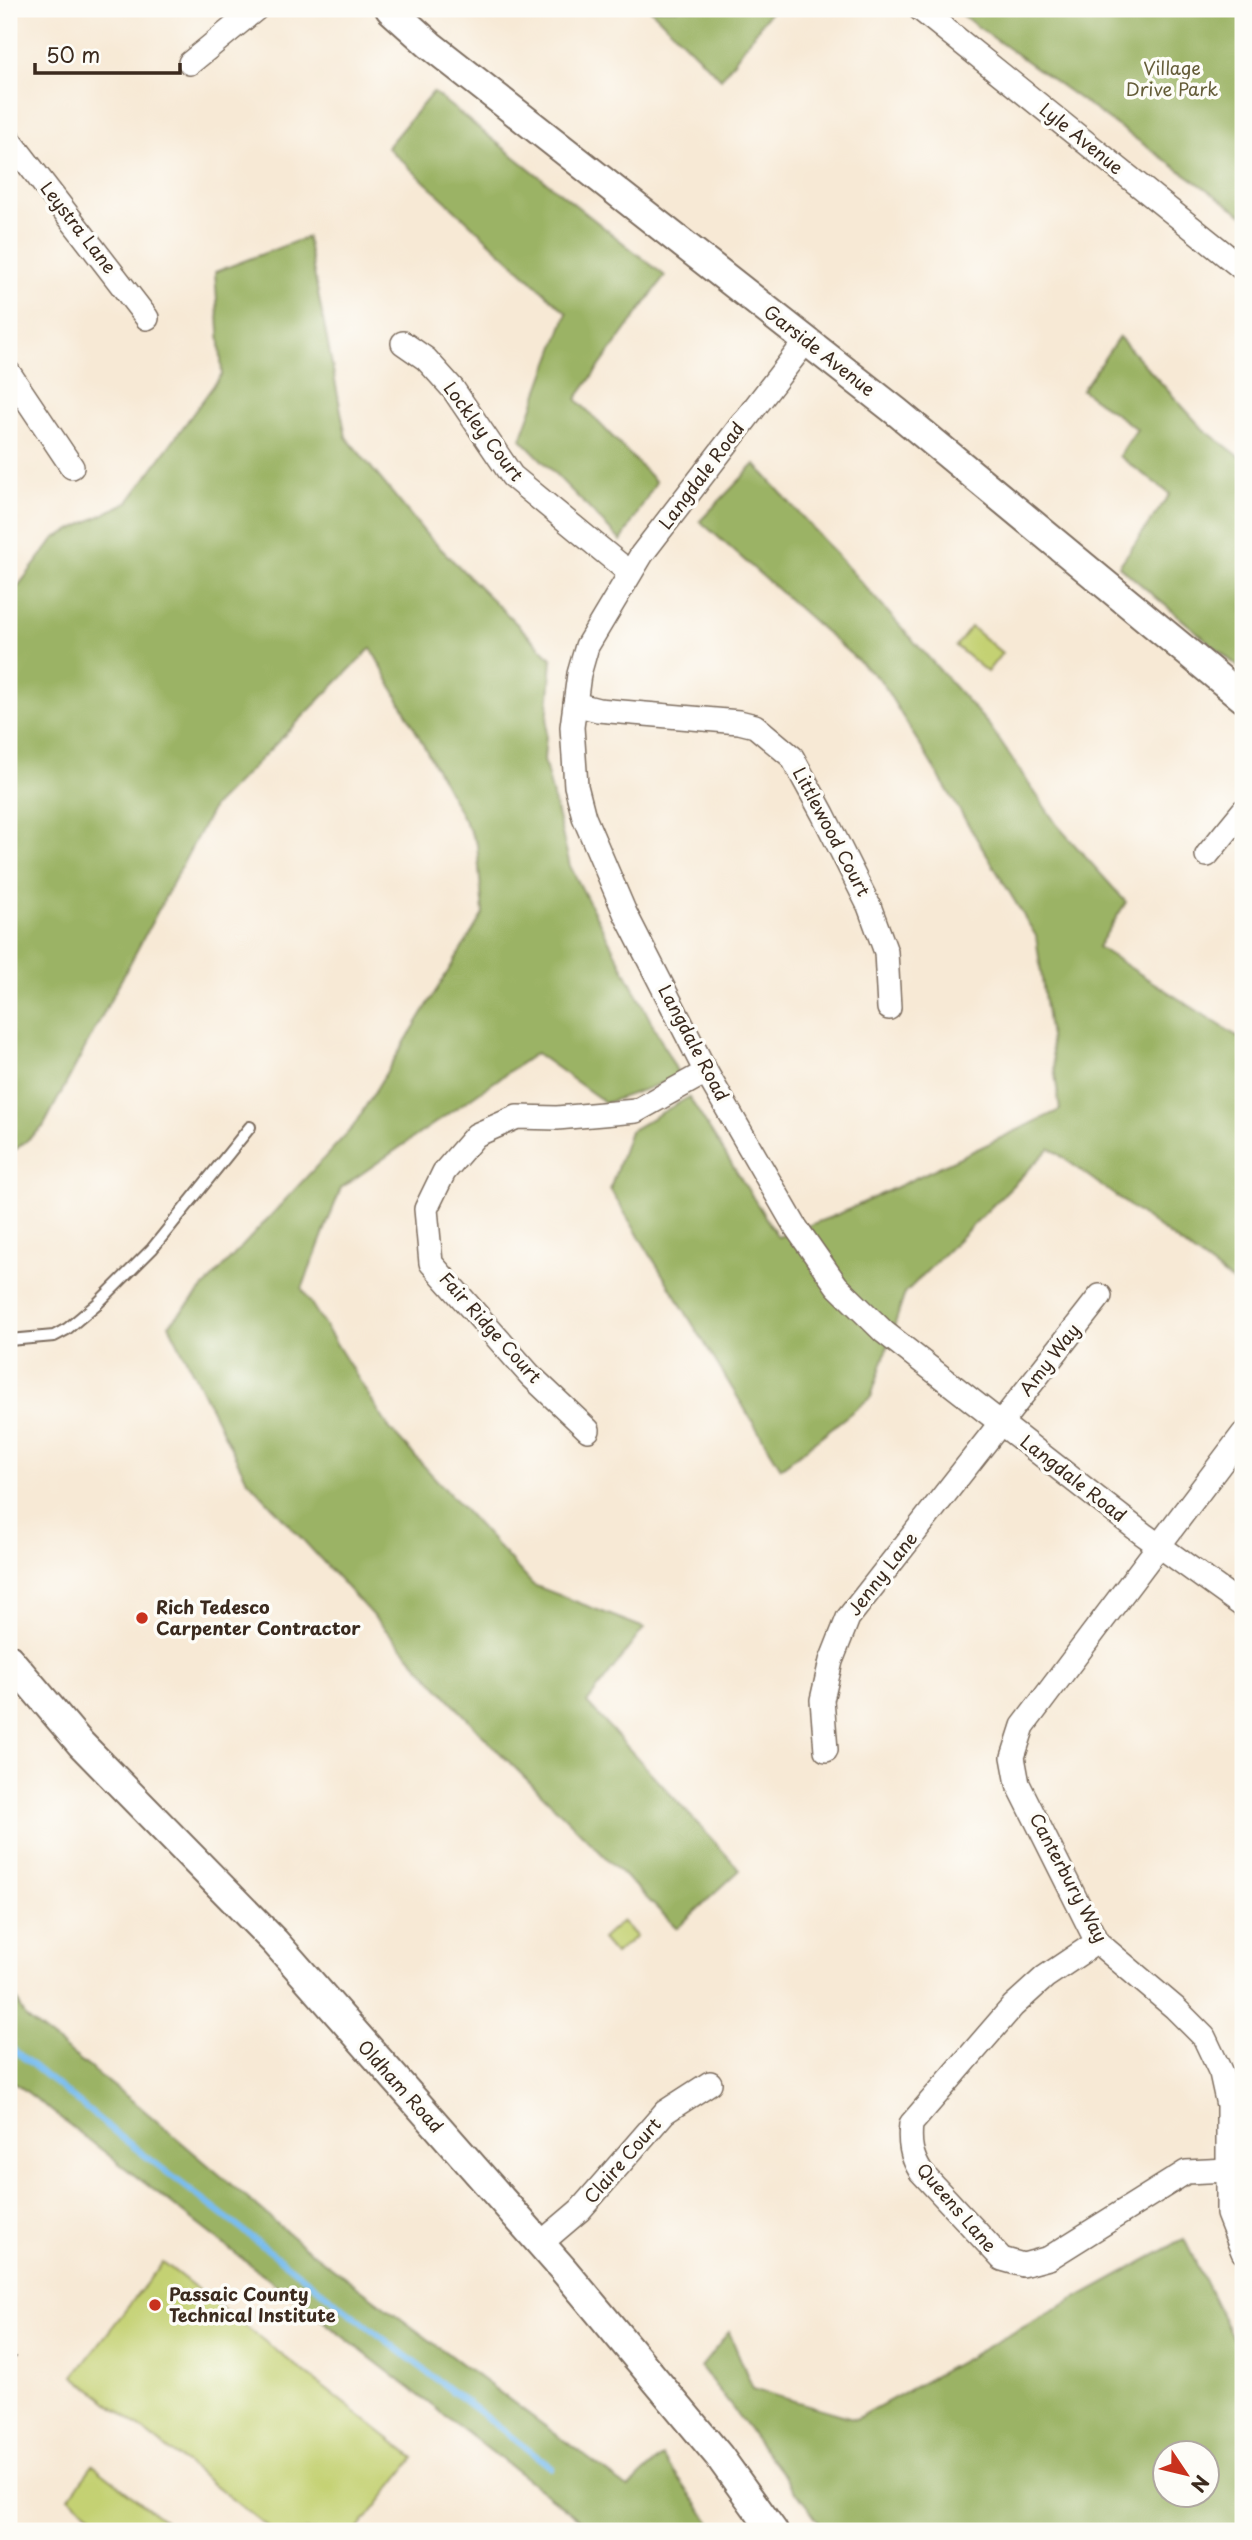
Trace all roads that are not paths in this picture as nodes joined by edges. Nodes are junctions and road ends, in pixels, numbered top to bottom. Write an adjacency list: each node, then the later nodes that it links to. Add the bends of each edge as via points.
1 (256, 9): 4 (street)
2 (390, 9): 8 (street, Garside Avenue)
3 (919, 9): 6 (street, Lyle Avenue)
4 (190, 63)
5 (9, 139): 7 (street, Leystra Lane)
6 (1243, 270)
7 (147, 318)
8 (806, 341): 12 (street, Langdale Road); 13 (street, Garside Avenue)
9 (403, 343): 12 (street, Lockley Court, via 426,359 453,389 512,476)
10 (9, 373): 11 (street)
11 (72, 467)
12 (629, 573): 14 (street, Langdale Road, via 587,646)
13 (1243, 698)
14 (575, 704): 17 (street, Littlewood Court, via 740,722 755,726 792,757 869,906 886,952); 18 (street, Langdale Road, via 573,760 583,817 625,913)
15 (1243, 811): 16 (street)
16 (1207, 855)
17 (890, 1008)
18 (706, 1072): 22 (street, Langdale Road, via 795,1226 837,1286 884,1332); 23 (street, Fair Ridge Court, via 636,1111 517,1117 476,1135 444,1172 426,1209 431,1263 521,1366)
19 (250, 1128): 21 (lane, via 152,1249 98,1303 54,1336)
20 (1100, 1296): 22 (street, Amy Way)
21 (9, 1340)
22 (1000, 1423): 25 (street, Langdale Road); 28 (street, Jenny Lane, via 848,1618 822,1700)
23 (588, 1430)
24 (1243, 1434): 25 (street, Canterbury Way)
25 (1158, 1545): 26 (street, Langdale Road); 29 (street, Canterbury Way, via 1023,1726 1013,1757 1018,1784)
26 (1243, 1606)
27 (9, 1660): 32 (street, Oldham Road, via 81,1744 275,1942)
28 (826, 1749)
29 (1097, 1942): 31 (street, Canterbury Way, via 1204,2037 1222,2073 1228,2105); 31 (street, Queens Lane, via 1045,1977 1013,2006 911,2124 909,2144 914,2161 1002,2259 1023,2265 1049,2258 1186,2172)
30 (710, 2083): 32 (street, Claire Court, via 665,2112 580,2210)
31 (1228, 2170): 33 (street, Canterbury Way, via 1228,2214)
32 (540, 2244): 34 (street, Oldham Road, via 719,2456)
33 (1243, 2252)
34 (773, 2531)

